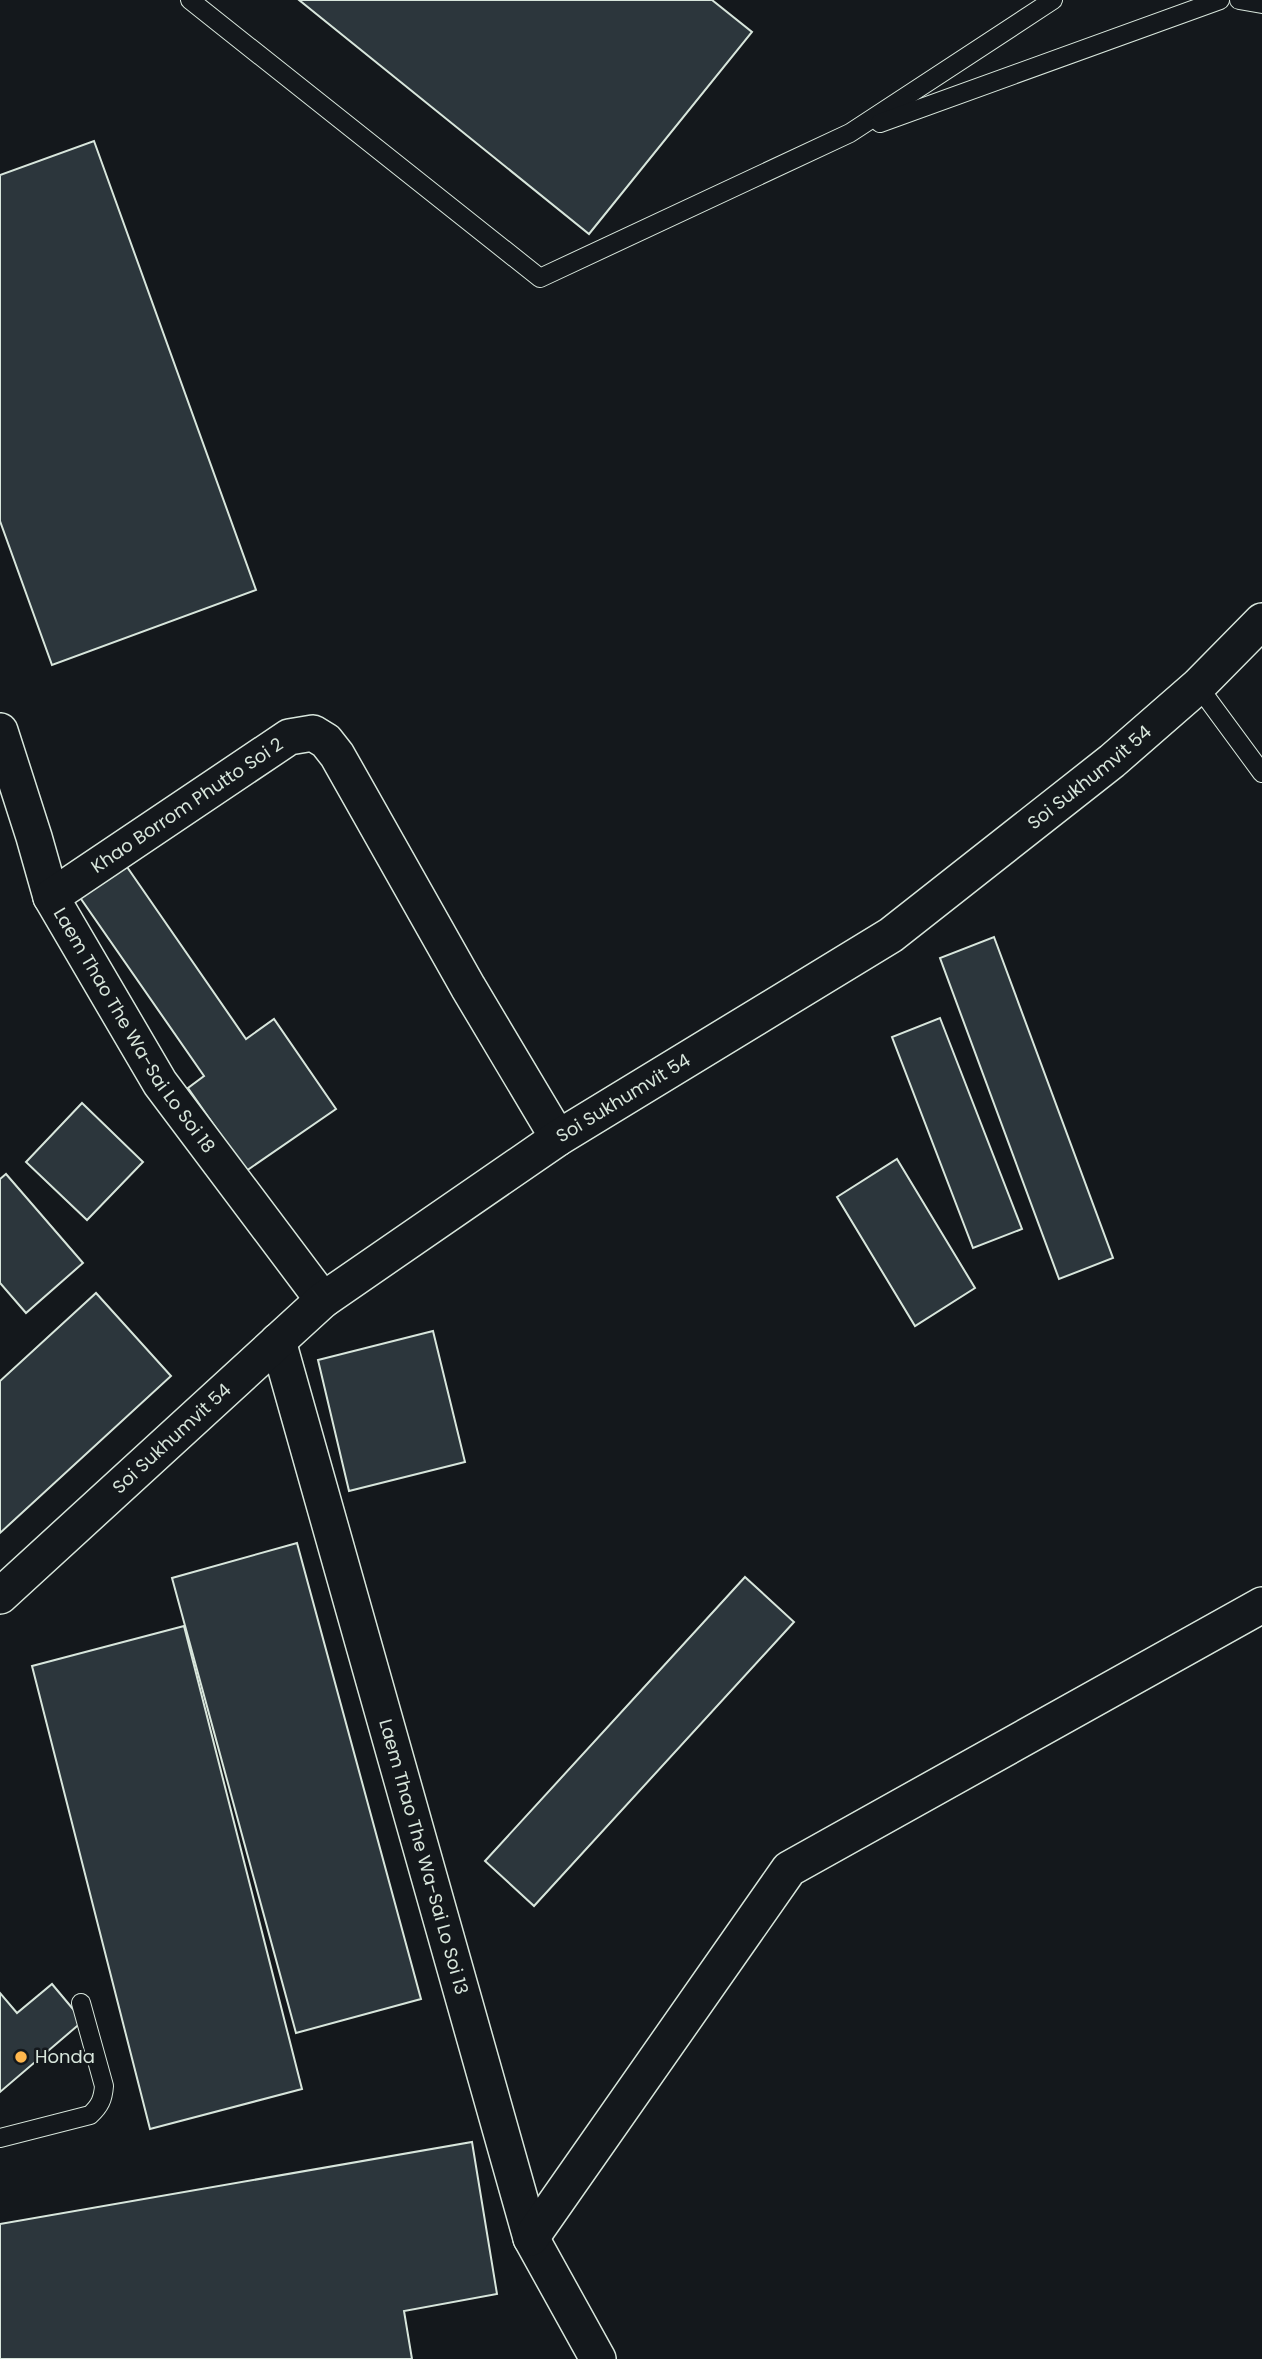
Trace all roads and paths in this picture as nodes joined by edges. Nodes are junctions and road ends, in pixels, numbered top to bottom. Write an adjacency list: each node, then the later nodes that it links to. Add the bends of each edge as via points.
1 (190, 0): 6 (lane, via 540,278)
2 (1053, 0): 6 (lane)
3 (1220, 0): 6 (lane)
4 (1239, 0): 5 (lane)
5 (1262, 4)
6 (850, 133)
7 (1262, 621): 8 (street, Soi Sukhumvit 54)
8 (1198, 686): 10 (lane); 12 (street, Soi Sukhumvit 54, via 1112,761 891,936)
9 (0, 731): 11 (street, Laem Thao The Wa-Sai Lo Soi 18)
10 (1262, 773)
11 (51, 897): 12 (street, Khao Borrom Phutto Soi 2, via 289,737 313,733 337,755); 13 (street, Laem Thao The Wa-Sai Lo Soi 18, via 160,1083)
12 (558, 1138): 13 (street, Soi Sukhumvit 54)
13 (323, 1300): 14 (street, Soi Sukhumvit 54)
14 (278, 1341): 15 (street, Soi Sukhumvit 54); 19 (street, Laem Thao The Wa-Sai Lo Soi 13)
15 (0, 1595)
16 (1262, 1605): 19 (street, via 789,1869)
17 (81, 2003): 18 (lane, via 104,2086 98,2108 90,2115)
18 (0, 2138)
19 (530, 2238): 20 (street, Laem Thao The Wa-Sai Lo Soi 13)
20 (598, 2359)

